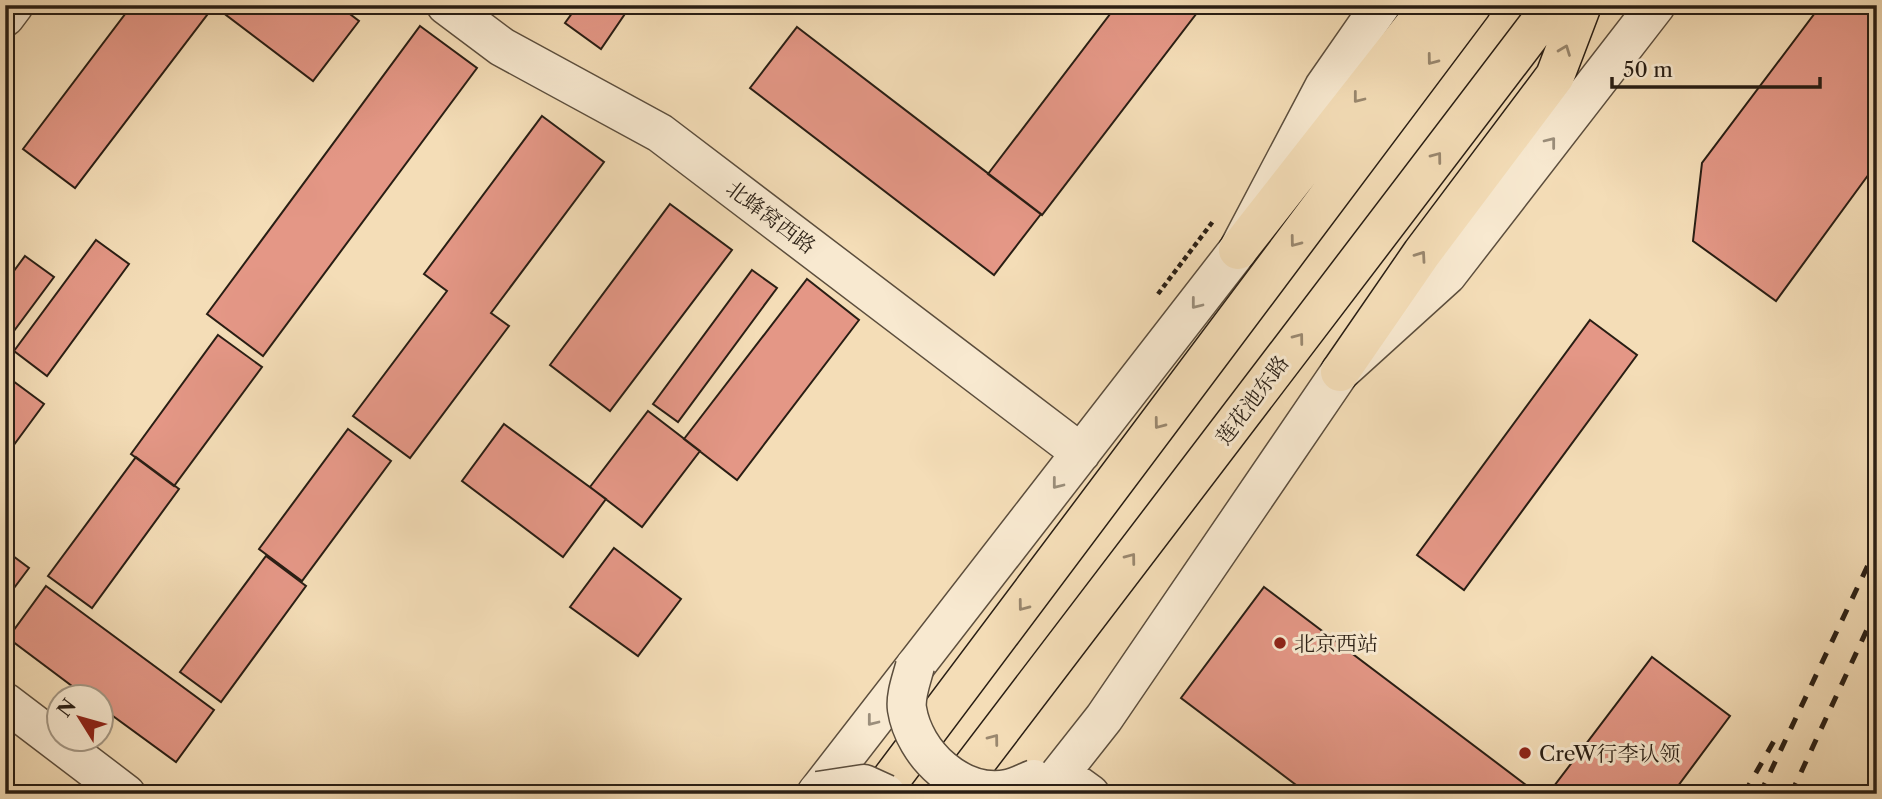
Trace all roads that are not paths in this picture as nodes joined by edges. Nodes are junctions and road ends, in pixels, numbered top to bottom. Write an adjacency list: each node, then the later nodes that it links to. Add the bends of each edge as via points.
1 (14, 5): 9 (street)
2 (446, 5): 13 (street, 北蜂窝西路, via 502,47 660,133)
3 (1381, 5): 11 (street, via 1324,87)
4 (1430, 5): 11 (highway, one-way to 11)
5 (1472, 5): 21 (highway, one-way to 21)
6 (1553, 5): 23 (highway, 莲花池东路, one-way to 6)
7 (1582, 5): 12 (highway, one-way to 7, via 1422,253 1555,76)
8 (1656, 5): 10 (street, one-way to 8)
9 (5, 17)
10 (1516, 186): 12 (street, via 1447,275); 14 (street, via 1513,224 1464,291 1370,371)
11 (1238, 250): 13 (street, one-way to 13)
12 (1340, 372): 15 (street)
13 (1081, 453): 16 (street, one-way to 16)
14 (1294, 468)
15 (1257, 494): 18 (street); 18 (street, via 1230,509)
16 (915, 666): 18 (street, bridge, via 906,706 916,737 936,766 981,788); 19 (street, one-way to 19)
17 (5, 702): 20 (street)
18 (1057, 791)
19 (817, 792): 22 (street, bridge, via 864,784)
20 (126, 794)
21 (880, 794)
22 (886, 794)
23 (952, 794)

